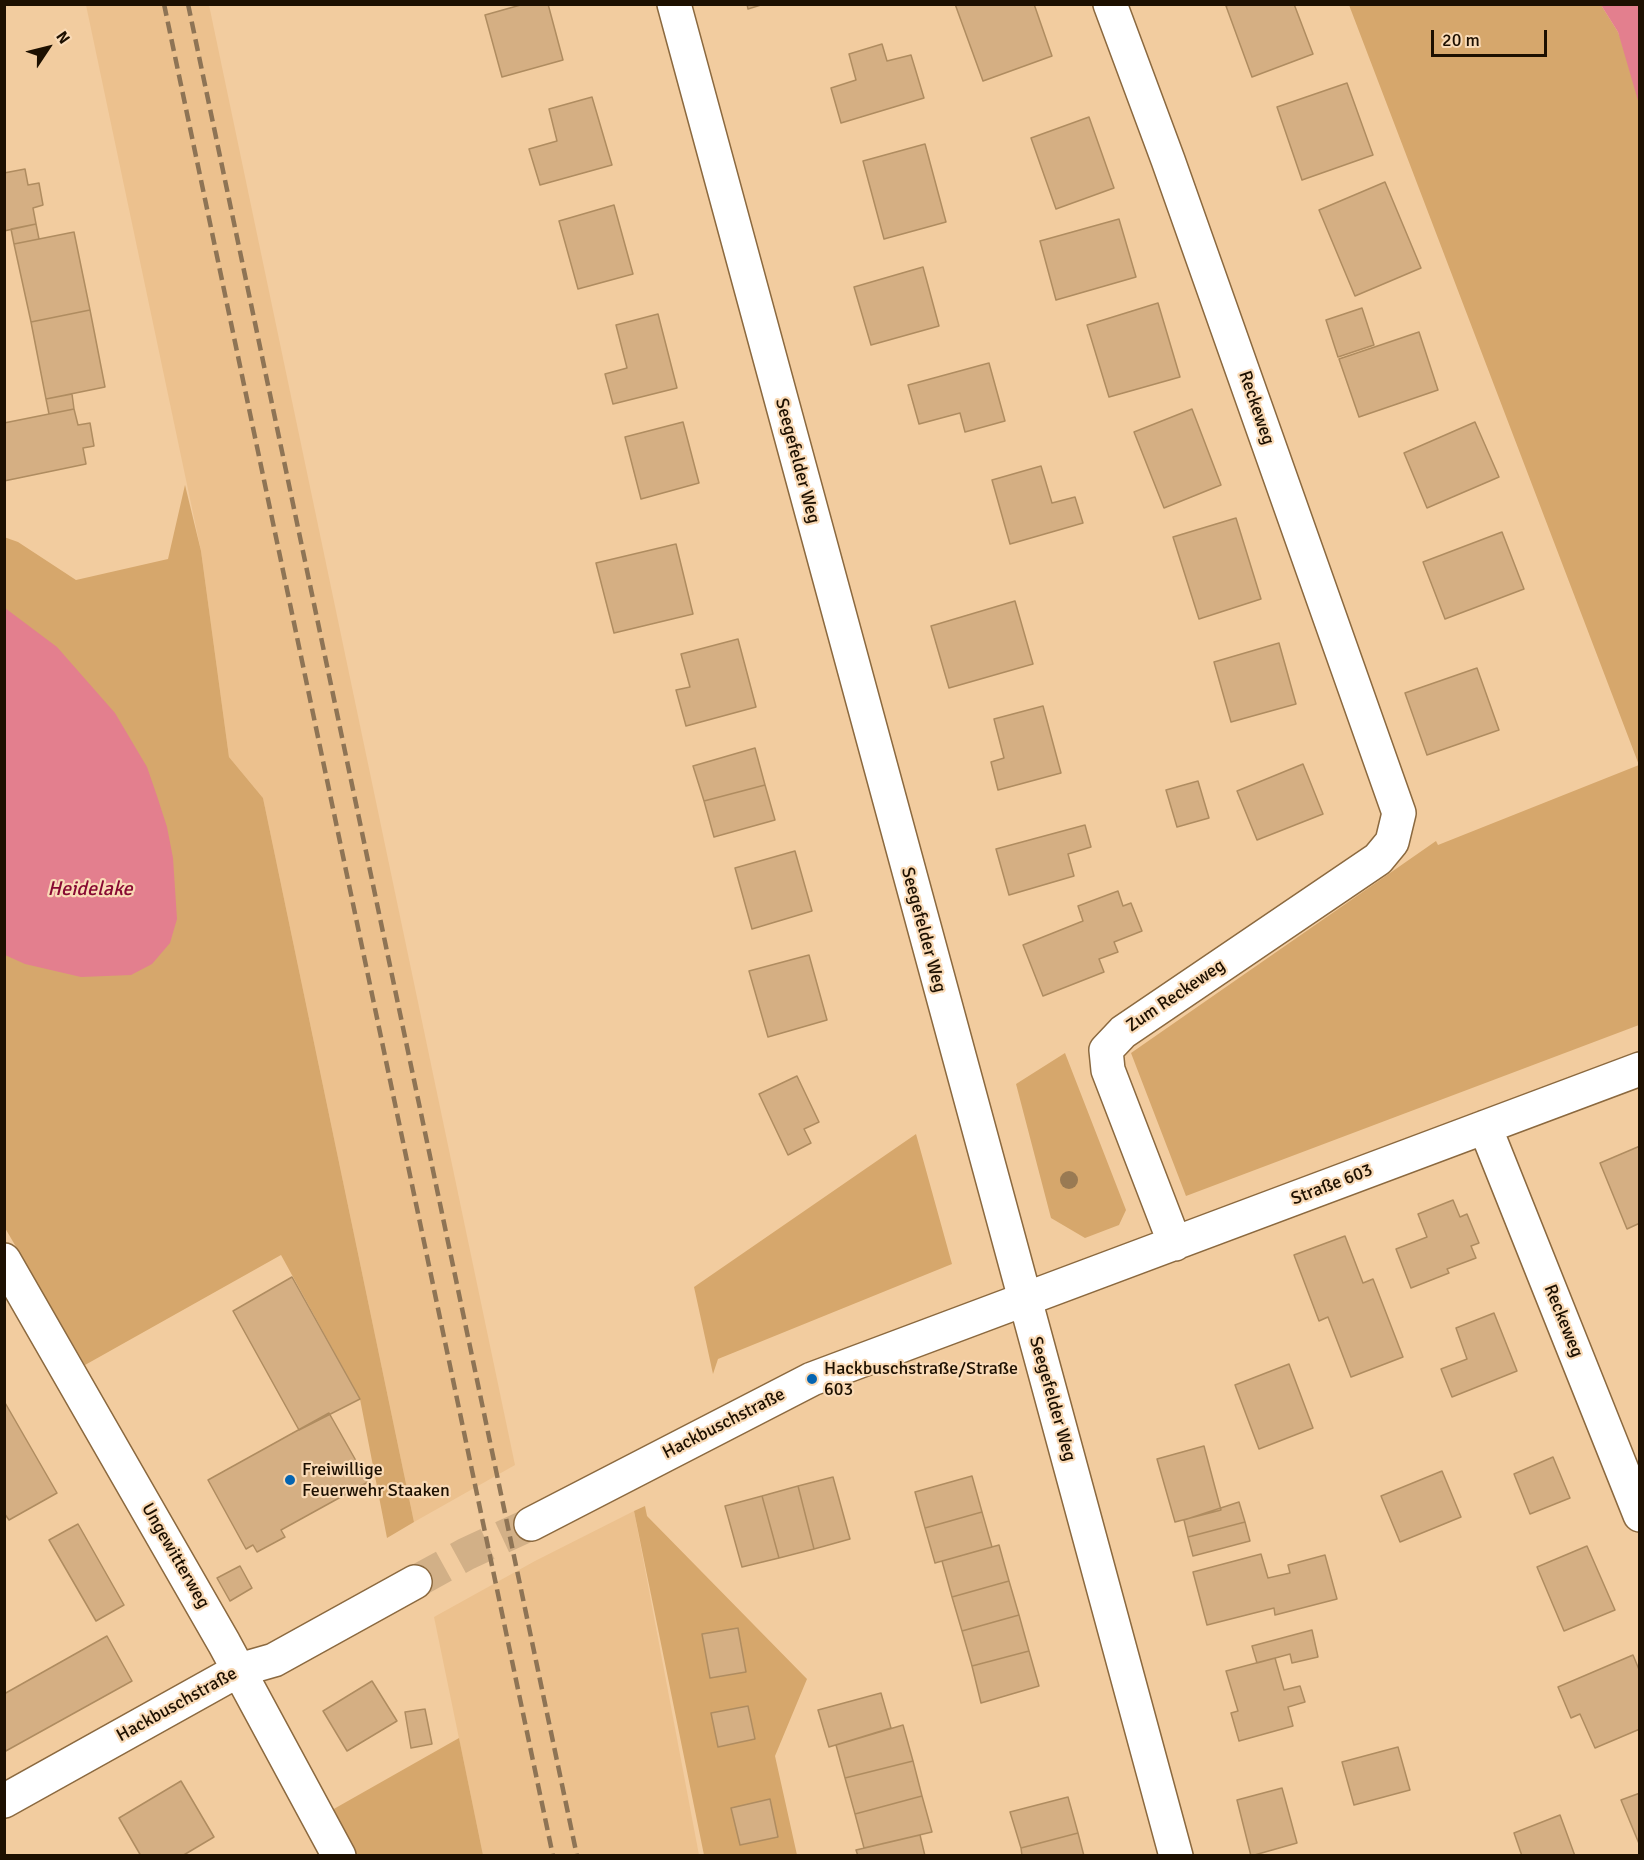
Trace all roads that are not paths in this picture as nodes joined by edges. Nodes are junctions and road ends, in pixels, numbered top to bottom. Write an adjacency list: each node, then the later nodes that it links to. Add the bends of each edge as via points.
1 (674, 4): 8 (street, Seegefelder Weg)
2 (1110, 4): 3 (street, Reckeweg)
3 (1400, 813): 6 (street, Zum Reckeweg, via 1392,842 1378,859 1123,1032 1106,1050 1108,1070)
4 (1640, 1069): 5 (street, Straße 603)
5 (1485, 1127): 6 (street, Straße 603); 9 (street, Reckeweg)
6 (1175, 1244): 8 (street, Straße 603)
7 (4, 1260): 12 (street, Ungewitterweg)
8 (1024, 1300): 10 (street, Hackbuschstraße, via 812,1379); 15 (street, Seegefelder Weg)
9 (1640, 1515)
10 (531, 1524)
11 (415, 1582): 12 (street, Hackbuschstraße, via 274,1660)
12 (239, 1670): 13 (street, Hackbuschstraße); 14 (street, Ungewitterweg)
13 (4, 1801)
14 (339, 1856)
15 (1176, 1856)

